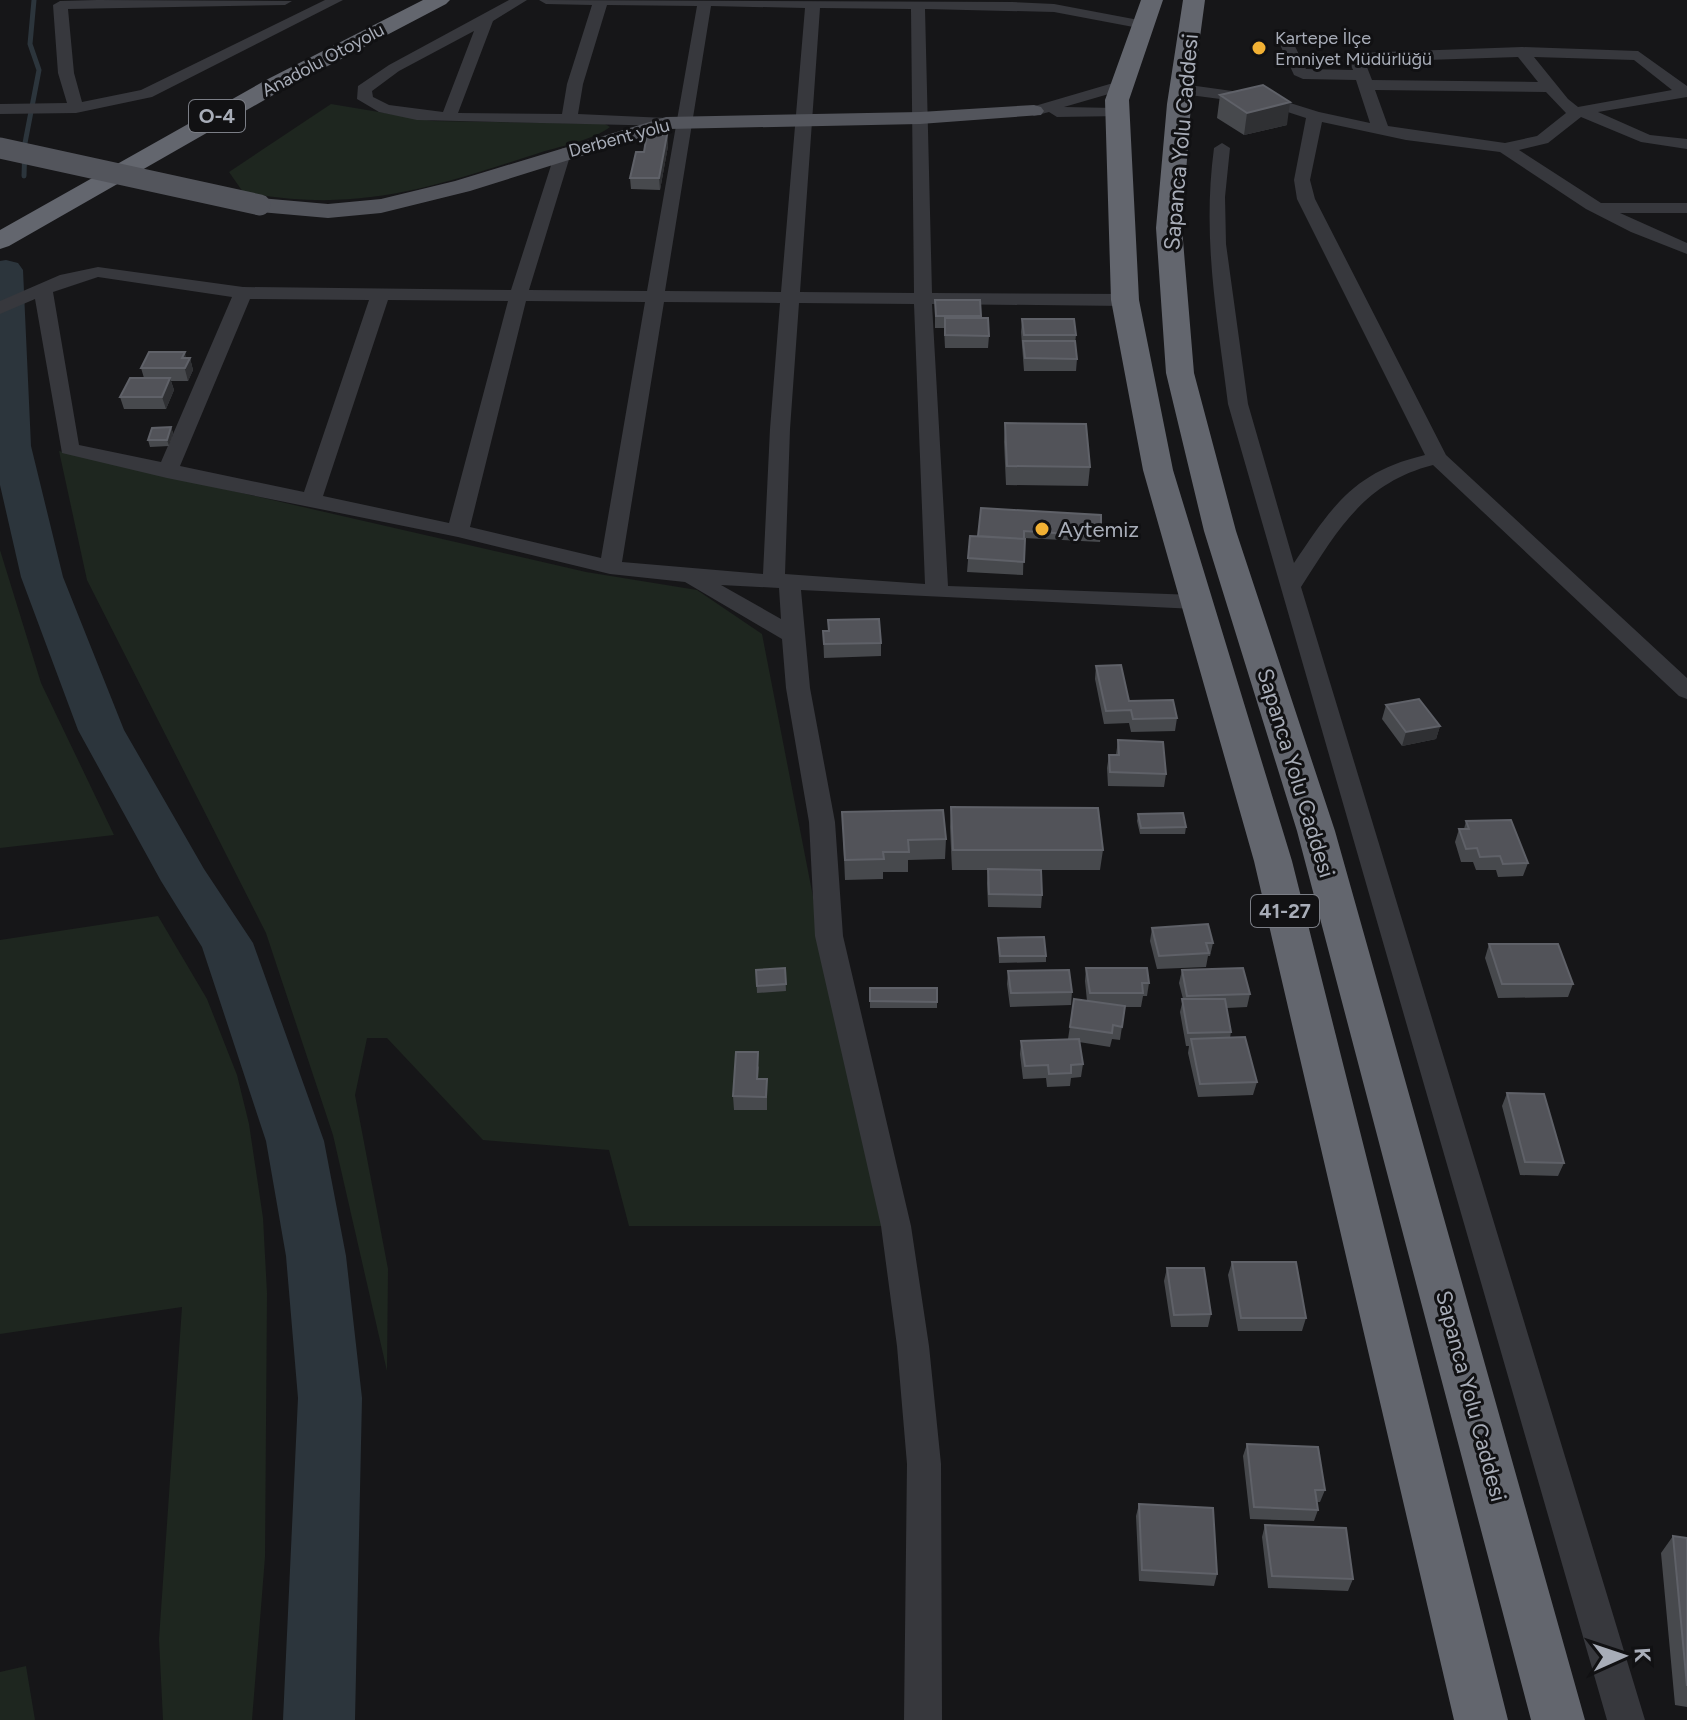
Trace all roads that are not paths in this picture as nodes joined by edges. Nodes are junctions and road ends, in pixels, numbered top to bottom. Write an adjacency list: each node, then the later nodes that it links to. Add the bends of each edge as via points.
1 (160, 0): 2 (street); 26 (street, via 60,5 66,73)
2 (286, 0): 16 (street)
3 (336, 0): 16 (street)
4 (400, 0): 36 (highway, Anadolu Otoyolu / O-4)
5 (439, 0): 47 (highway, Anadolu Otoyolu / O-4, via 274,85)
6 (520, 0): 15 (street)
7 (546, 0): 10 (street)
8 (1152, 0): 17 (highway, 41-27)
9 (1194, 0): 25 (highway, Sapanca Yolu Caddesi)
10 (601, 1): 11 (street); 32 (street)
11 (704, 2): 12 (street); 35 (street)
12 (813, 2): 13 (street); 34 (street)
13 (918, 3): 14 (street); 33 (street)
14 (1055, 4): 17 (street)
15 (486, 19): 30 (street); 30 (street, via 394,68 363,93 378,107)
16 (290, 21): 26 (street, via 146,94)
17 (1144, 25): 23 (highway, 41-27)
18 (1283, 36): 20 (street, via 1303,74)
19 (1522, 52): 20 (street, via 1356,58); 21 (street); 22 (street, via 1638,56)
20 (1365, 80): 21 (street); 37 (street)
21 (1550, 87): 29 (street)
22 (1686, 92): 29 (street)
23 (1118, 99): 25 (highway); 28 (street); 28 (street); 56 (highway, 41-27)
24 (1268, 101): 25 (street); 25 (street); 31 (street)
25 (1190, 105): 72 (highway, Sapanca Yolu Caddesi, via 1169,228 1180,373 1220,531 1316,831)
26 (76, 108): 27 (street)
27 (0, 109)
28 (1034, 111): 33 (main road, Derbent yolu)
29 (1579, 112): 38 (street, via 1636,135); 41 (street, via 1542,140)
30 (449, 116): 32 (street)
31 (1315, 116): 37 (street); 58 (street, via 1302,180 1306,199)
32 (570, 117): 35 (street)
33 (920, 118): 34 (main road, Derbent yolu); 55 (street)
34 (803, 119): 35 (main road, Derbent yolu); 54 (street)
35 (674, 123): 43 (main road, Derbent yolu); 53 (street)
36 (151, 129)
37 (1381, 130): 41 (street)
38 (1687, 144)
39 (0, 148): 43 (main road, Derbent yolu, bridge, via 260,205 328,211 381,206)
40 (1222, 148): 65 (street, via 1217,244 1238,404)
41 (1505, 148): 44 (street)
42 (111, 150): 46 (highway)
43 (563, 153): 52 (street)
44 (1594, 208): 45 (street); 48 (street)
45 (1687, 208)
46 (0, 215)
47 (0, 241)
48 (1687, 249)
49 (43, 289): 50 (street, via 98,272); 57 (street); 59 (street, via 69,449)
50 (243, 293): 51 (street); 59 (street)
51 (380, 295): 52 (street); 60 (street)
52 (518, 296): 53 (street); 61 (street)
53 (654, 297): 54 (street); 62 (street)
54 (789, 298): 55 (street); 64 (street)
55 (923, 300): 56 (street); 66 (street)
56 (1125, 300): 67 (highway, 41-27, via 1158,470)
57 (0, 308)
58 (1437, 458): 65 (street, via 1376,479); 69 (street)
59 (167, 472): 60 (street)
60 (311, 502): 61 (street)
61 (458, 531): 62 (street)
62 (610, 567): 63 (street)
63 (690, 576): 64 (street); 68 (street)
64 (782, 580): 66 (street); 68 (street)
65 (1290, 587): 73 (street)
66 (937, 592): 67 (street)
67 (1195, 602): 71 (highway, 41-27, via 1273,861)
68 (794, 636): 70 (street, via 822,822 829,936 896,1226 913,1346 924,1464)
69 (1687, 691)
70 (923, 1720)
71 (1481, 1720)
72 (1558, 1720)
73 (1626, 1720)

